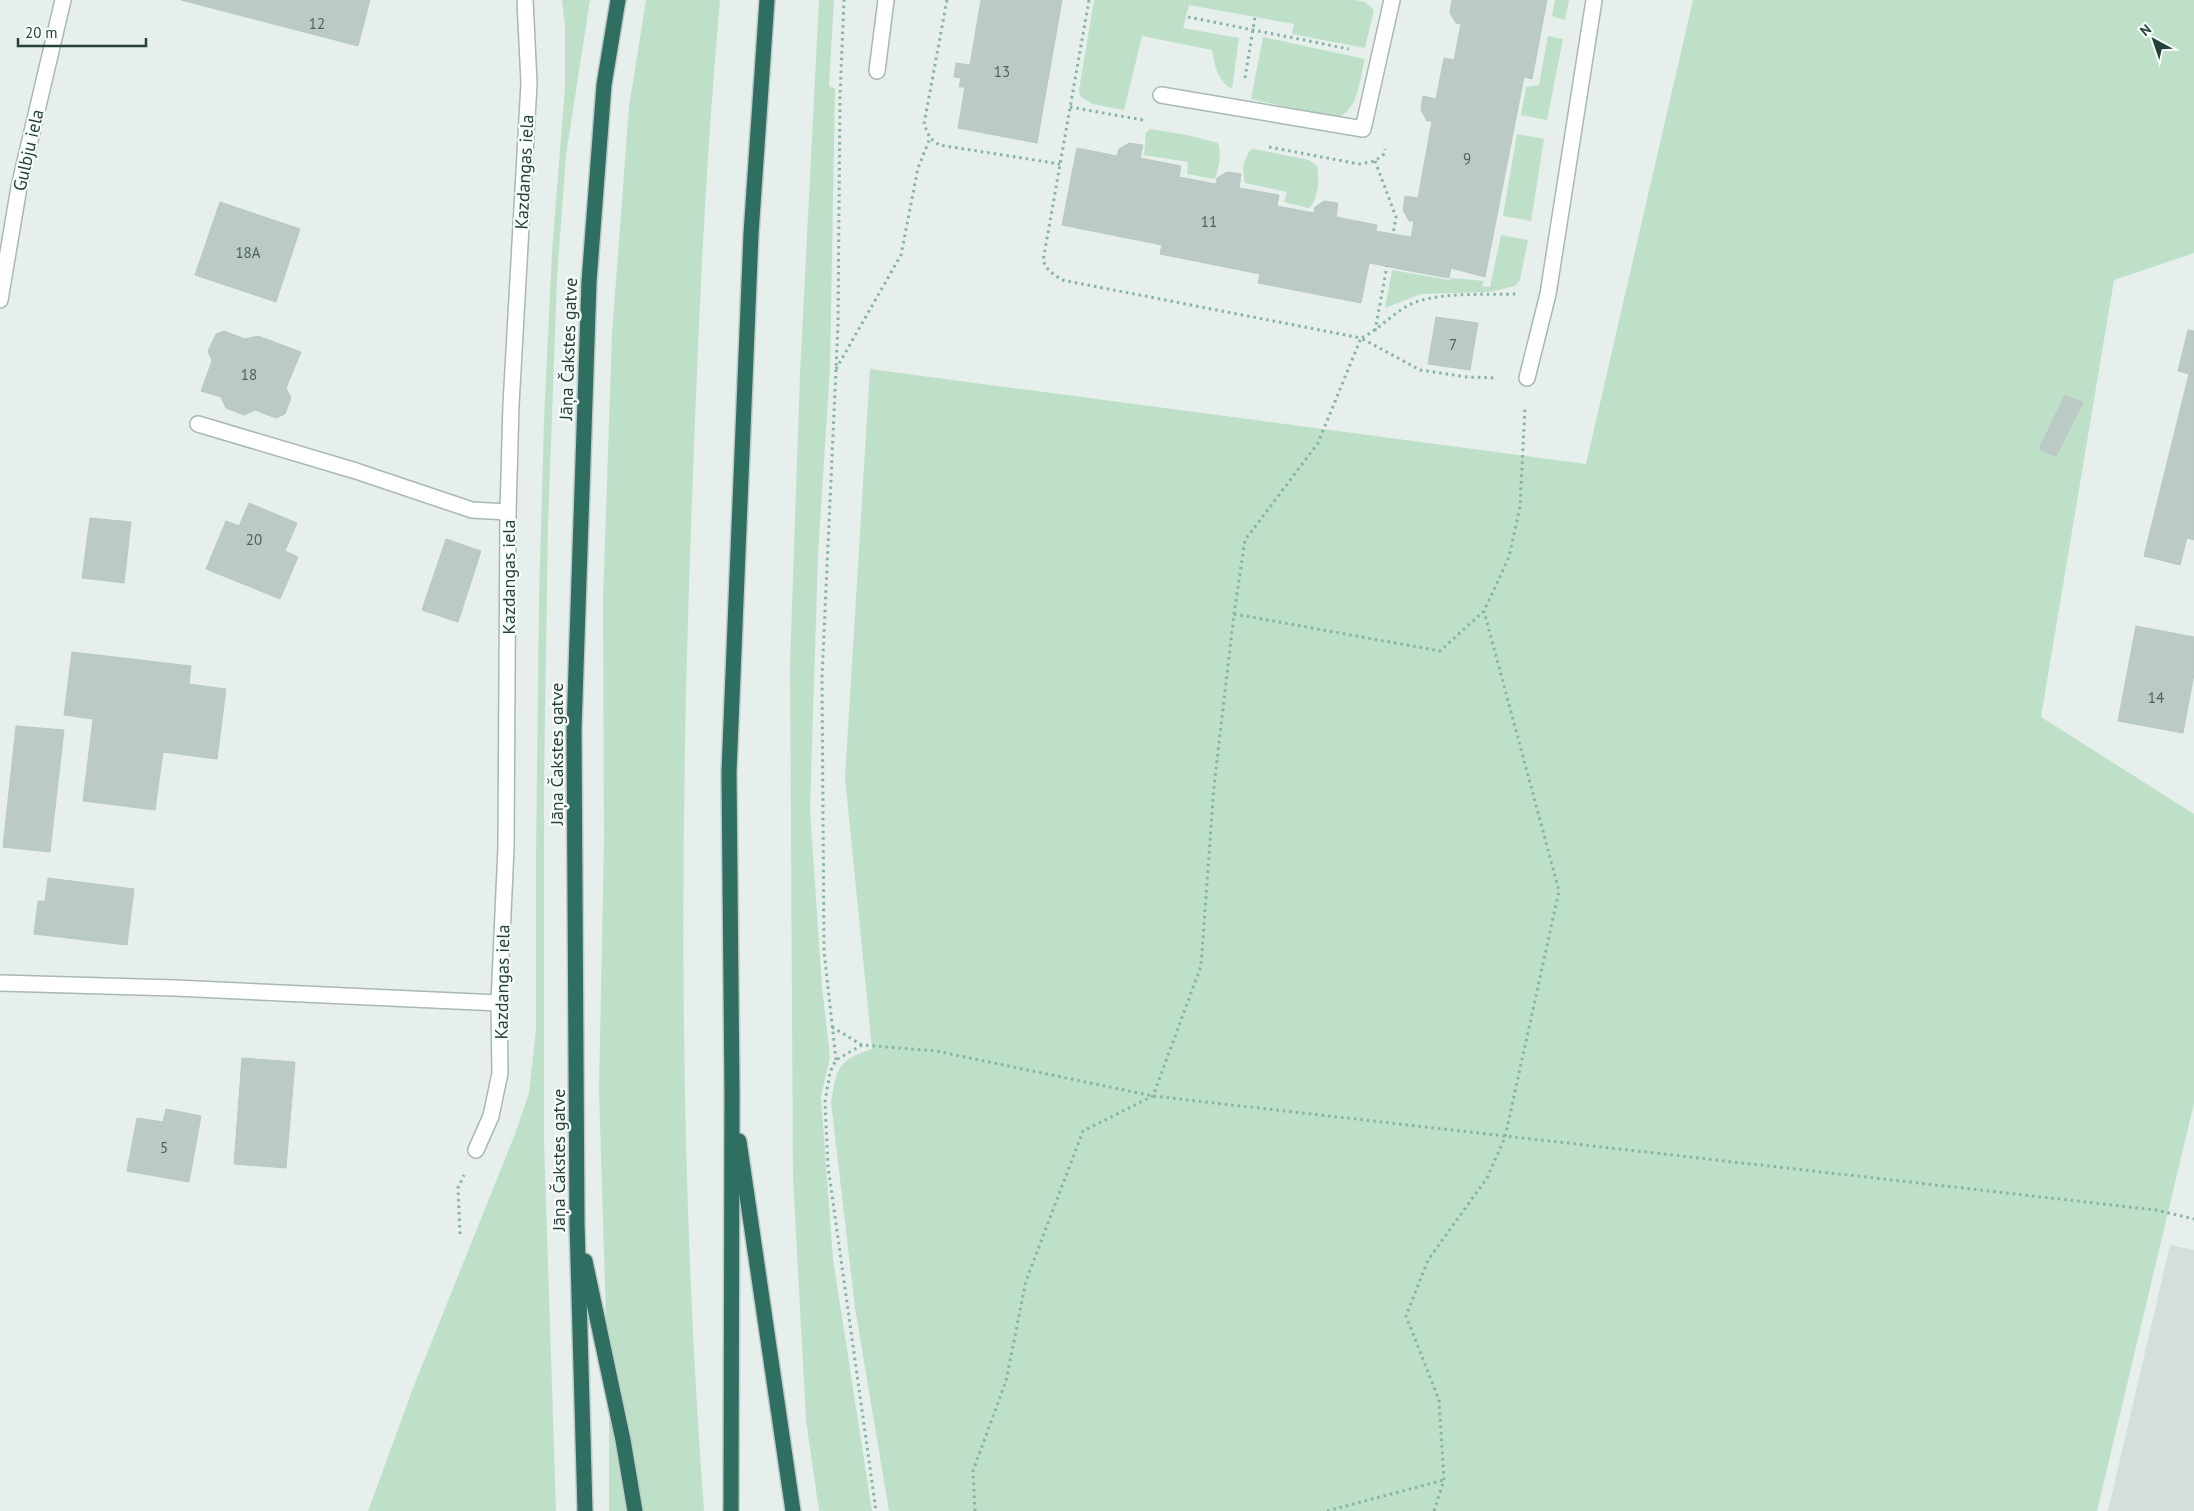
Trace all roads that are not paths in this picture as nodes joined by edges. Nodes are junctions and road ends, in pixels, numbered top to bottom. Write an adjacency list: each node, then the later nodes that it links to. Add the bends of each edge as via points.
1 (63, 0): 10 (street, Gulbju iela, via 19,187)
2 (525, 0): 13 (street, Kazdangas iela, via 529,83)
3 (618, 0): 18 (highway, Jāņa Čakstes gatve, via 604,85 588,292 574,729)
4 (766, 0): 16 (highway, via 750,244 729,772)
5 (886, 0): 8 (street)
6 (1392, 0): 9 (street, via 1363,129)
7 (1594, 0): 11 (street, via 1548,294)
8 (877, 72)
9 (1161, 95)
10 (0, 300)
11 (1527, 378)
12 (198, 424): 13 (street, via 472,510)
13 (508, 512): 15 (street, Kazdangas iela, via 506,847)
14 (0, 983): 15 (street)
15 (499, 1003): 17 (street, Kazdangas iela, via 500,1073 491,1116)
16 (732, 1093): 21 (highway); 22 (highway)
17 (476, 1150)
18 (577, 1223): 19 (highway, Jāņa Čakstes gatve); 20 (highway)
19 (585, 1511)
20 (635, 1511)
21 (731, 1511)
22 (794, 1511)

